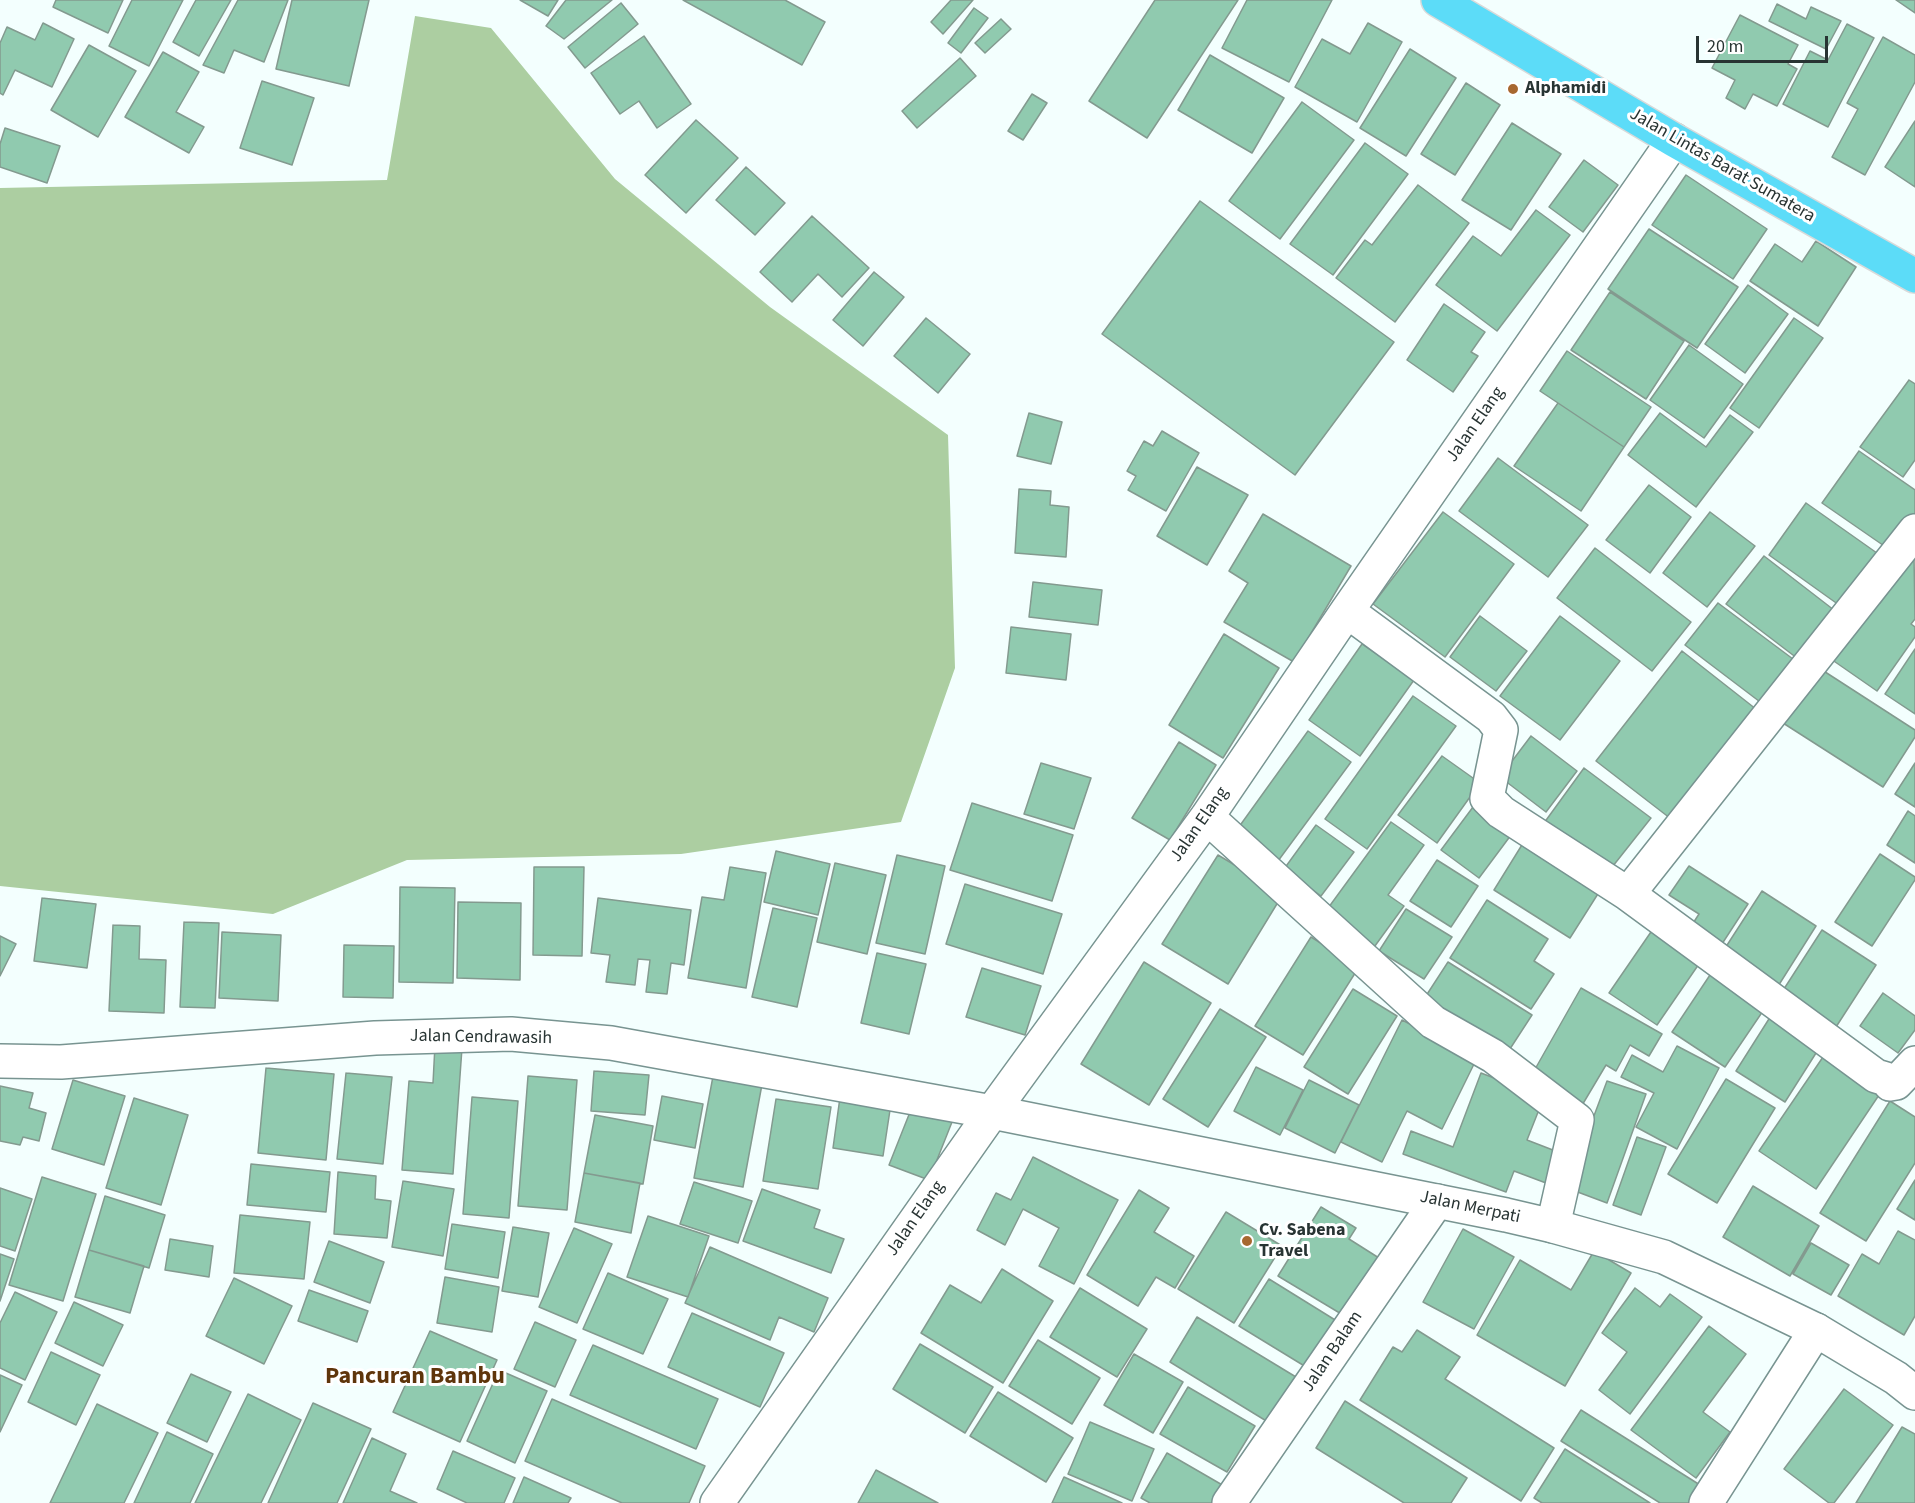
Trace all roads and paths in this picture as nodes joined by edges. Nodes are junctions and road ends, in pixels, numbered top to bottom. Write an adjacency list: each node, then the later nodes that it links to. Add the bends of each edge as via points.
1 (1438, 0): 2 (highway, Jalan Lintas Barat Sumatera)
2 (1674, 140): 3 (highway, Jalan Lintas Barat Sumatera); 5 (street, Jalan Elang)
3 (1915, 276)
4 (1915, 531): 7 (street)
5 (1347, 611): 6 (street, Jalan Elang); 7 (street, via 1491,717 1501,730 1487,798 1501,812)
6 (1207, 817): 10 (street, Jalan Elang); 12 (street, via 1433,1022 1493,1056 1577,1120)
7 (1628, 894): 9 (street, via 1876,1076 1896,1083)
8 (0, 1061): 10 (street, Jalan Cendrawasih, via 61,1062 375,1038 511,1034 611,1043)
9 (1915, 1063)
10 (992, 1112): 11 (street, Jalan Merpati); 15 (street, Jalan Elang)
11 (1437, 1201): 12 (street, Jalan Merpati); 16 (street, Jalan Balam)
12 (1553, 1226): 13 (street, Jalan Merpati, via 1664,1257)
13 (1816, 1330): 14 (street, Jalan Merpati); 17 (street)
14 (1915, 1393)
15 (717, 1503)
16 (1229, 1503)
17 (1706, 1503)

